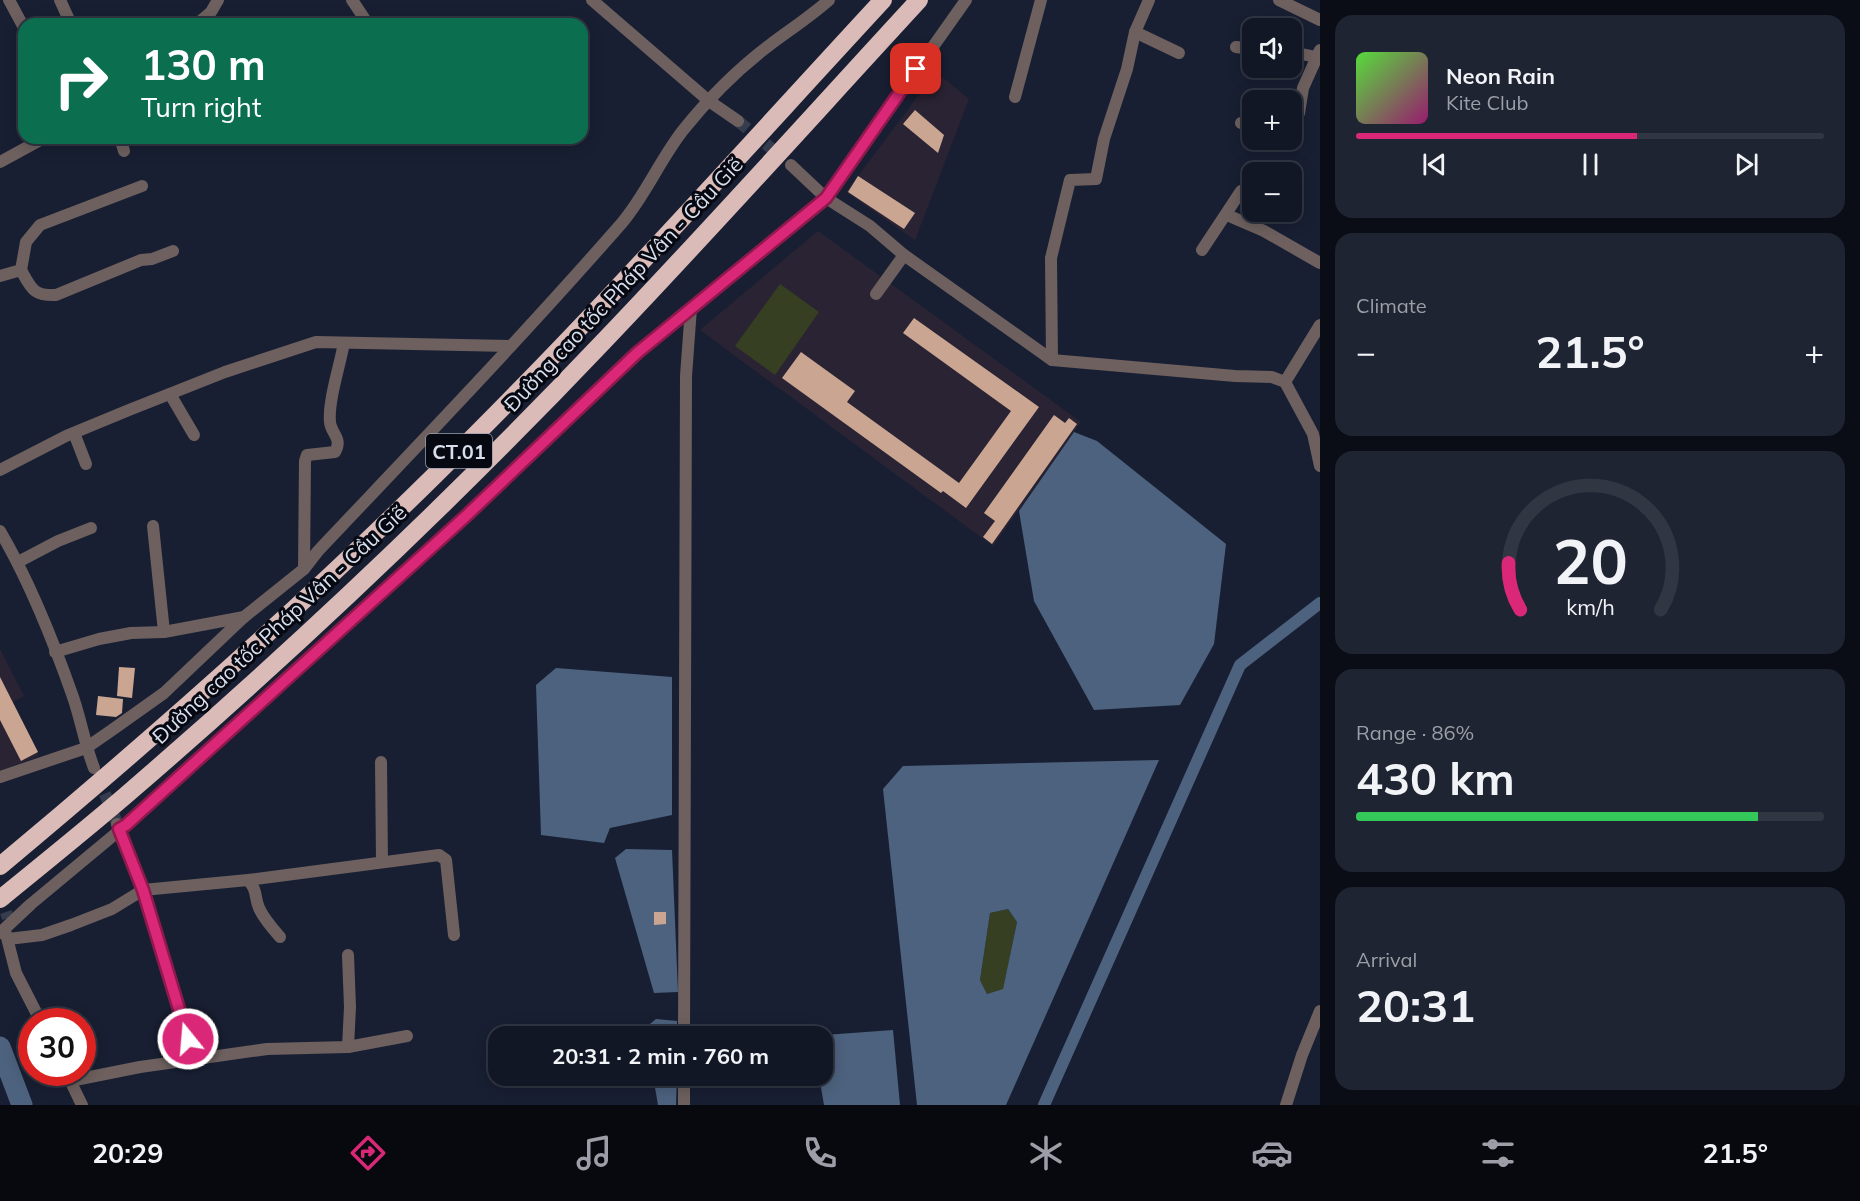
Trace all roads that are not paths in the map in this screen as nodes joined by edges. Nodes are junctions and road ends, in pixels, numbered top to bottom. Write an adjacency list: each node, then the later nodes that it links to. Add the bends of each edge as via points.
1 (9, 0): 13 (street)
2 (60, 0): 14 (street)
3 (218, 0): 15 (street)
4 (352, 0): 16 (street)
5 (592, 0): 26 (street)
6 (830, 0): 26 (street, via 740,69)
7 (883, 0): 71 (highway, Đường cao tốc Pháp Vân - Cầu Giẽ / CT.01, via 583,325 436,475 249,651 110,775)
8 (919, 0): 74 (highway, Đường cao tốc Pháp Vân - Cầu Giẽ / CT.01, via 603,342 456,491 247,687 125,796)
9 (966, 0): 35 (street)
10 (1041, 0): 25 (street)
11 (1149, 0): 18 (street)
12 (1279, 0): 17 (street)
13 (19, 18)
14 (68, 18)
15 (204, 18)
16 (364, 18)
17 (1320, 20)
18 (1135, 32): 21 (street); 49 (street, via 1096,179 1070,180 1051,258)
19 (1236, 47): 20 (street)
20 (1242, 48)
21 (1179, 53)
22 (1302, 53): 23 (street)
23 (1318, 54): 24 (street)
24 (1302, 94)
25 (1015, 97)
26 (710, 100): 27 (street); 48 (street, via 684,128 623,222)
27 (738, 121)
28 (33, 144): 31 (street)
29 (122, 144): 30 (street)
30 (124, 151)
31 (0, 162)
32 (791, 165): 35 (street)
33 (142, 186): 41 (street, via 40,225 26,242)
34 (1241, 191): 36 (street)
35 (826, 198): 39 (street, via 870,226); 44 (street)
36 (1227, 214): 37 (street); 40 (street)
37 (1202, 250)
38 (173, 251): 41 (street, via 56,295 42,296 32,289)
39 (904, 255): 43 (street); 49 (street)
40 (1320, 263)
41 (21, 270): 42 (street)
42 (0, 276)
43 (876, 294)
44 (691, 308): 69 (street, via 637,353 466,516 126,825); 81 (street, via 686,397)
45 (1320, 325): 46 (street)
46 (1317, 340): 50 (street)
47 (344, 343): 48 (street); 51 (street, via 316,342); 61 (street, via 329,424 338,447 335,452 307,455 305,461)
48 (511, 346): 61 (street)
49 (1052, 360): 50 (street, via 1272,377)
50 (1285, 382): 55 (street, via 1313,434)
51 (170, 394): 52 (street); 53 (street)
52 (74, 433): 54 (street); 56 (street)
53 (194, 435)
54 (86, 464)
55 (1320, 466)
56 (0, 470)
57 (153, 526): 63 (street)
58 (91, 528): 60 (street)
59 (0, 531): 60 (street)
60 (18, 562): 64 (street)
61 (304, 569): 62 (street)
62 (244, 617): 63 (street); 65 (street, via 164,693)
63 (164, 632): 64 (street, via 131,633)
64 (55, 651): 65 (street)
65 (86, 748): 67 (street); 68 (street)
66 (381, 762): 70 (street)
67 (94, 768)
68 (0, 777)
69 (118, 826): 73 (street); 75 (street)
70 (382, 862): 72 (street); 76 (street, via 439,855 446,860)
71 (0, 866)
72 (248, 880): 73 (street); 77 (street, via 256,889 258,906)
73 (143, 890): 75 (street, via 112,909 42,935); 84 (street)
74 (0, 899)
75 (5, 928): 79 (street, via 16,973)
76 (454, 935)
77 (280, 937)
78 (348, 955): 83 (street)
79 (34, 1008)
80 (1320, 1011): 90 (street)
81 (684, 1026)
82 (406, 1036): 83 (street)
83 (348, 1047): 84 (street, via 267,1049)
84 (194, 1059): 85 (street)
85 (96, 1073)
86 (72, 1086): 88 (street)
87 (684, 1086): 89 (street)
88 (82, 1105)
89 (684, 1105)
90 (1286, 1105)

